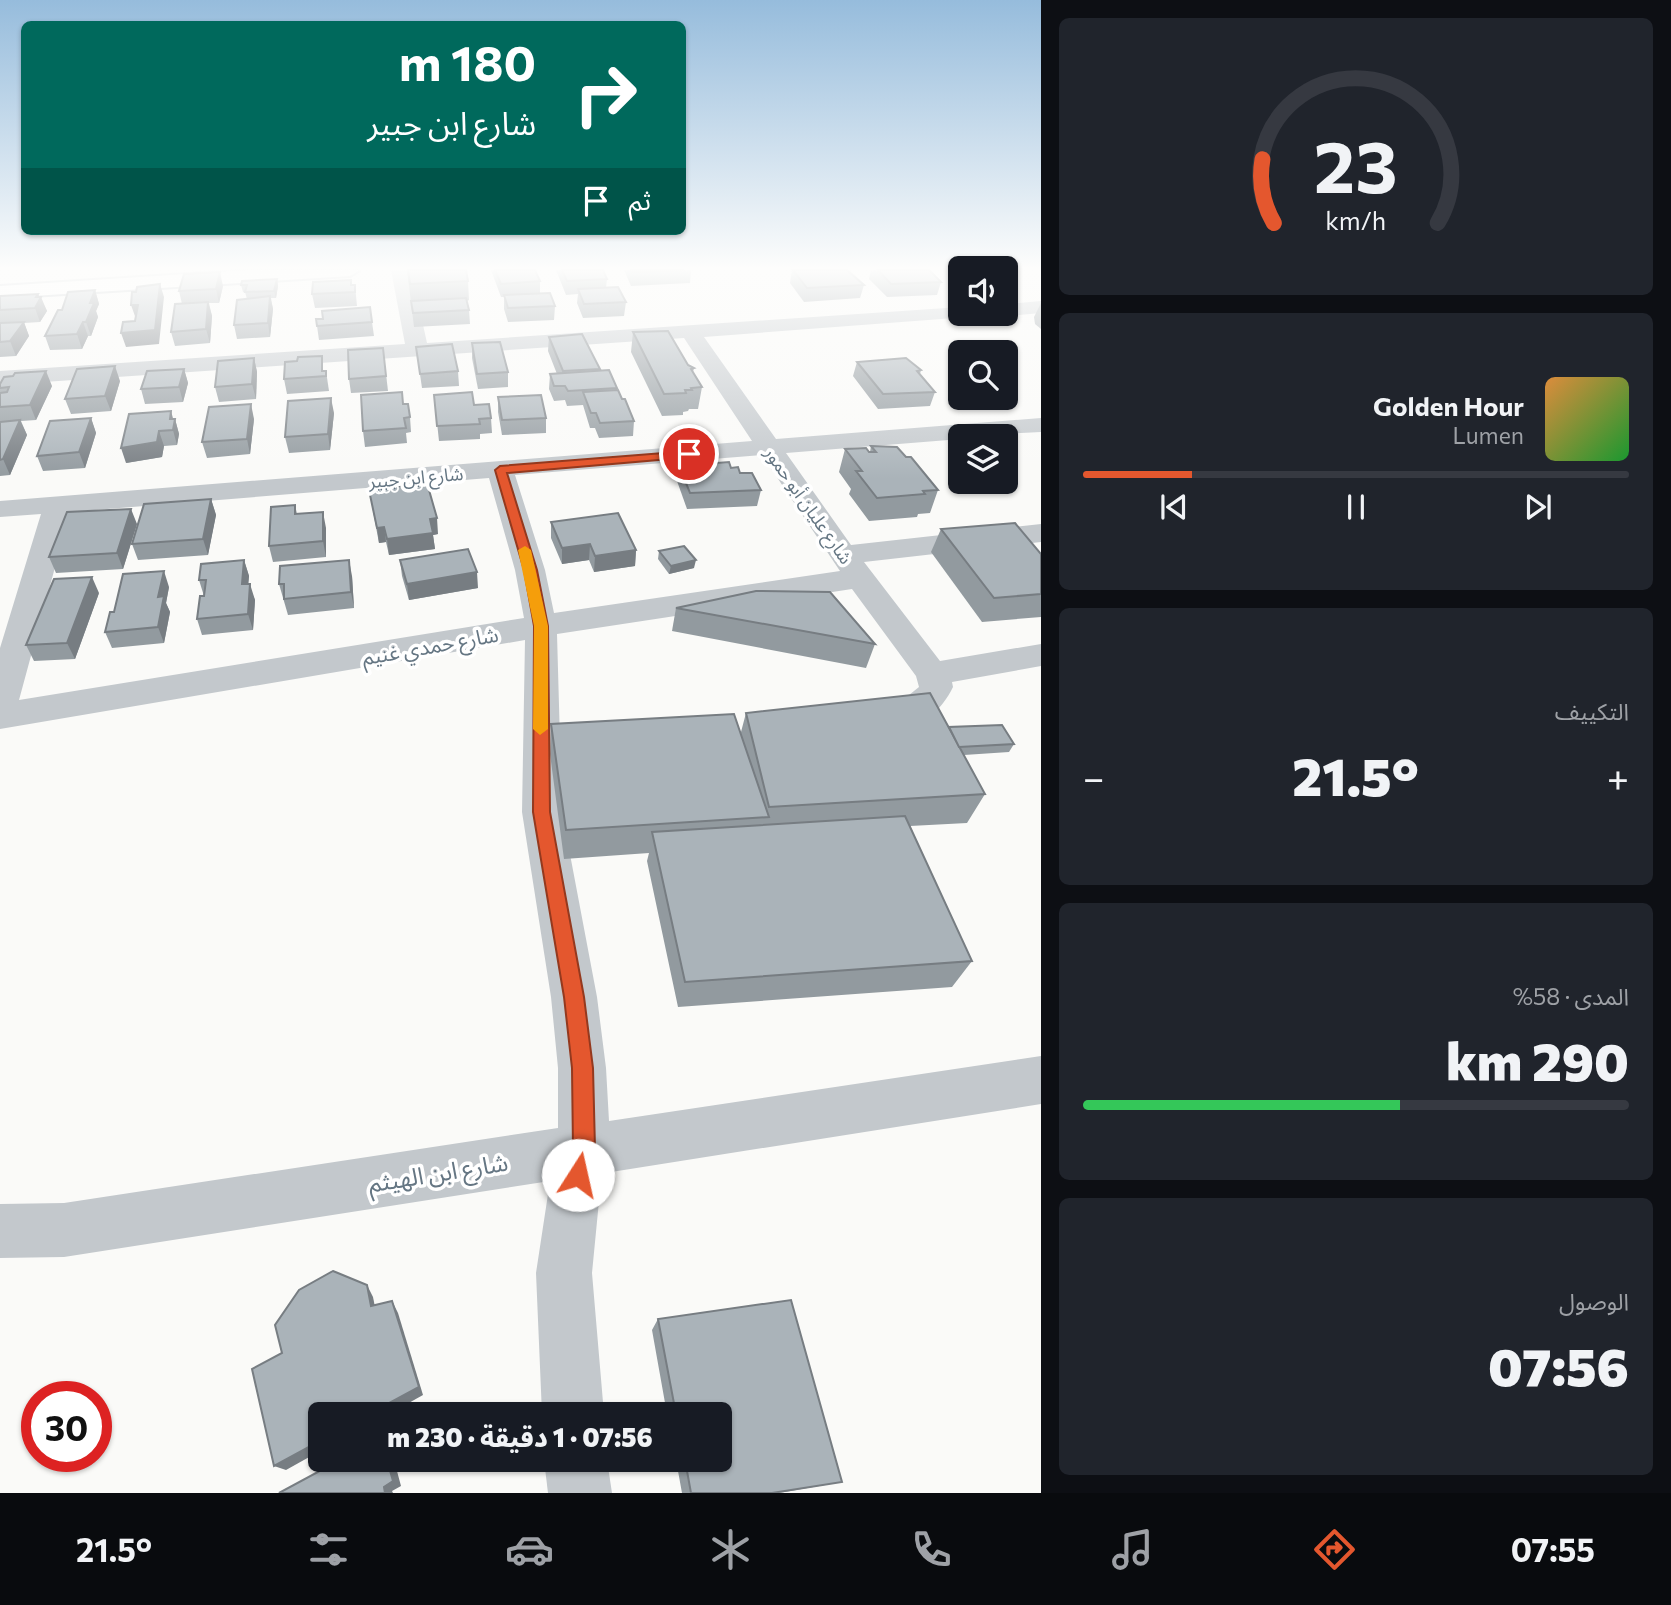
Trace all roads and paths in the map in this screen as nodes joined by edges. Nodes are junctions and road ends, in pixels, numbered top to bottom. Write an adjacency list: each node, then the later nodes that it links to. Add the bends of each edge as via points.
1 (414, 340): 4 (street)
2 (576, 340): 4 (street)
3 (696, 340): 7 (street, شارع عليان أبو حمور)
4 (416, 349): 5 (street)
5 (0, 379)
6 (1041, 425): 7 (street, شارع ابن جبير)
7 (769, 447): 8 (street, شارع ابن جبير); 12 (street, شارع عليان أبو حمور)
8 (500, 470): 9 (street, شارع ابن جبير); 13 (street, via 530,570)
9 (58, 505): 10 (street, شارع ابن جبير); 16 (street)
10 (0, 509)
11 (1041, 533): 12 (street, شارع حمدي غنيم)
12 (852, 566): 13 (street, شارع حمدي غنيم); 15 (street, شارع عليان أبو حمور)
13 (541, 626): 17 (street, شارع حمدي غنيم); 20 (street)
14 (1041, 655): 15 (street)
15 (932, 674): 18 (street, via 936,687 926,704 897,717)
16 (0, 705)
17 (0, 716)
18 (859, 722)
19 (580, 746): 20 (street)
20 (540, 747): 22 (street, via 542,812 582,1068)
21 (1041, 1080): 22 (street, شارع ابن الهيثم)
22 (584, 1149): 23 (street, شارع ابن الهيثم, via 64,1230); 24 (street, via 572,1201 564,1273)
23 (0, 1231)
24 (571, 1402)
25 (577, 1472): 26 (street)
26 (580, 1493)

